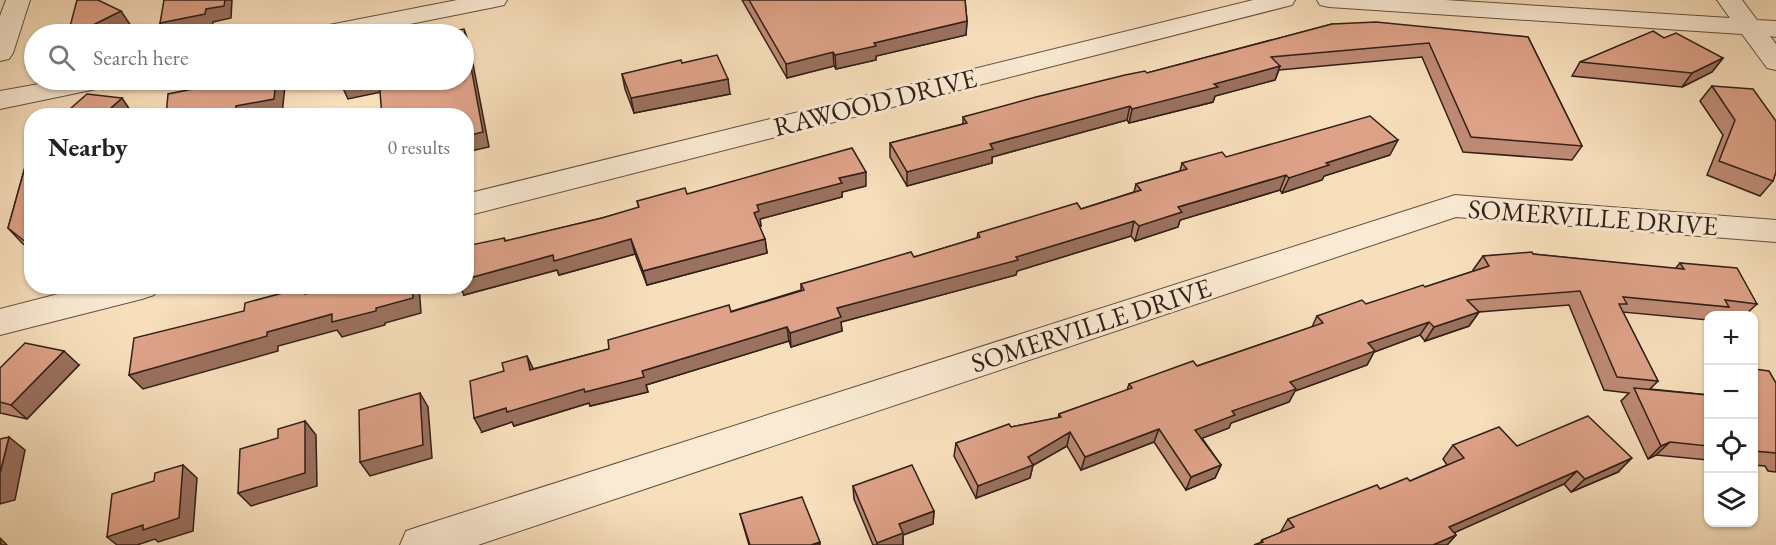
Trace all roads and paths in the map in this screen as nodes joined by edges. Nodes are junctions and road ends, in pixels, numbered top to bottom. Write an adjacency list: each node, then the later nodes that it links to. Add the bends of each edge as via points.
1 (18, 0): 9 (street)
2 (495, 0): 6 (street)
3 (1283, 0): 13 (street, RAWOOD DRIVE)
4 (1329, 0): 7 (street)
5 (1729, 0): 7 (street)
6 (374, 24)
7 (1750, 27): 8 (street); 10 (street)
8 (1776, 29)
9 (0, 53)
10 (1776, 62)
11 (50, 90): 12 (street)
12 (0, 100)
13 (474, 203)
14 (1776, 231): 17 (street, SOMERVILLE DRIVE, via 1455,206)
15 (110, 294): 16 (street)
16 (0, 322)
17 (421, 545)

